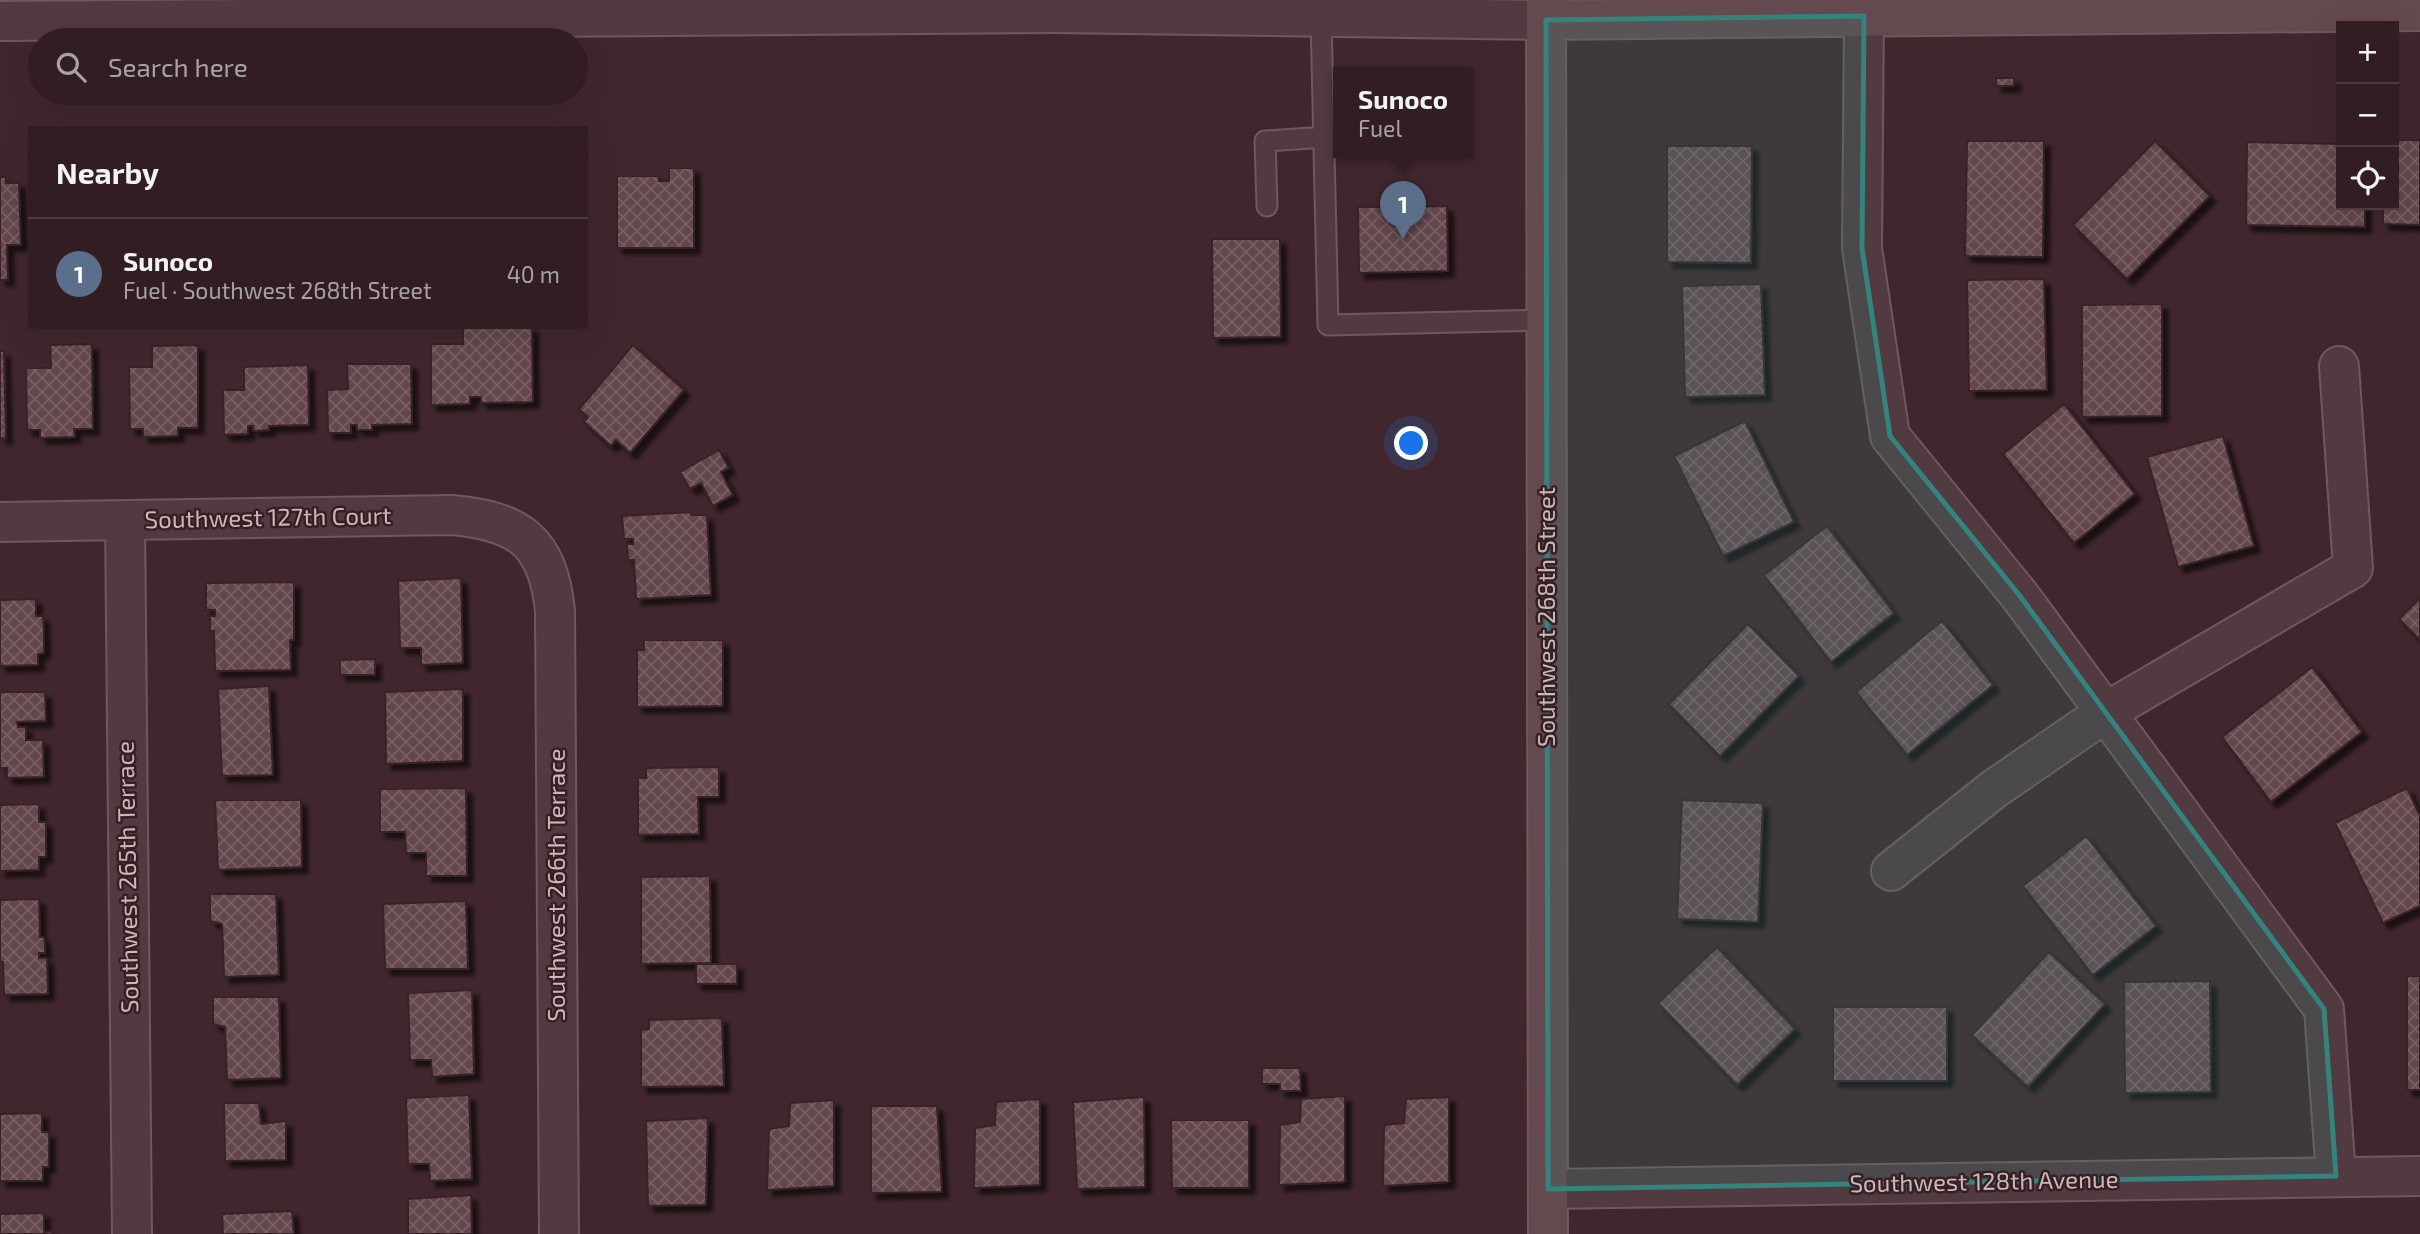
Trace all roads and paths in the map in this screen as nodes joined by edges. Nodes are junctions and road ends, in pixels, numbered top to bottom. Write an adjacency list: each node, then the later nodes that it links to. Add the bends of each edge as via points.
1 (369, 9): 5 (street); 6 (street)
2 (1546, 10): 4 (main road); 5 (street); 9 (main road, Southwest 268th Street)
3 (2420, 11): 4 (main road)
4 (1864, 16): 14 (street, via 1862,248 1891,436)
5 (1321, 17): 7 (lane)
6 (0, 20)
7 (1326, 137): 8 (lane, via 1265,141); 9 (lane, via 1328,324)
8 (1267, 206)
9 (1546, 320): 18 (main road, Southwest 268th Street)
10 (2339, 366): 14 (street, via 2353,568)
11 (125, 520): 12 (street, Southwest 127th Court); 13 (street, Southwest 127th Court, via 452,515 509,527); 19 (street, Southwest 265th Terrace)
12 (0, 522)
13 (530, 542): 20 (street, Southwest 266th Terrace, via 544,560 555,611)
14 (2106, 712): 15 (street, via 1994,789); 16 (street, via 2324,1009)
15 (1891, 872)
16 (2336, 1176): 17 (street, Southwest 128th Avenue); 18 (street, Southwest 128th Avenue)
17 (2420, 1176)
18 (1548, 1189): 21 (main road, Southwest 268th Street)
19 (132, 1234)
20 (559, 1234)
21 (1548, 1234)

